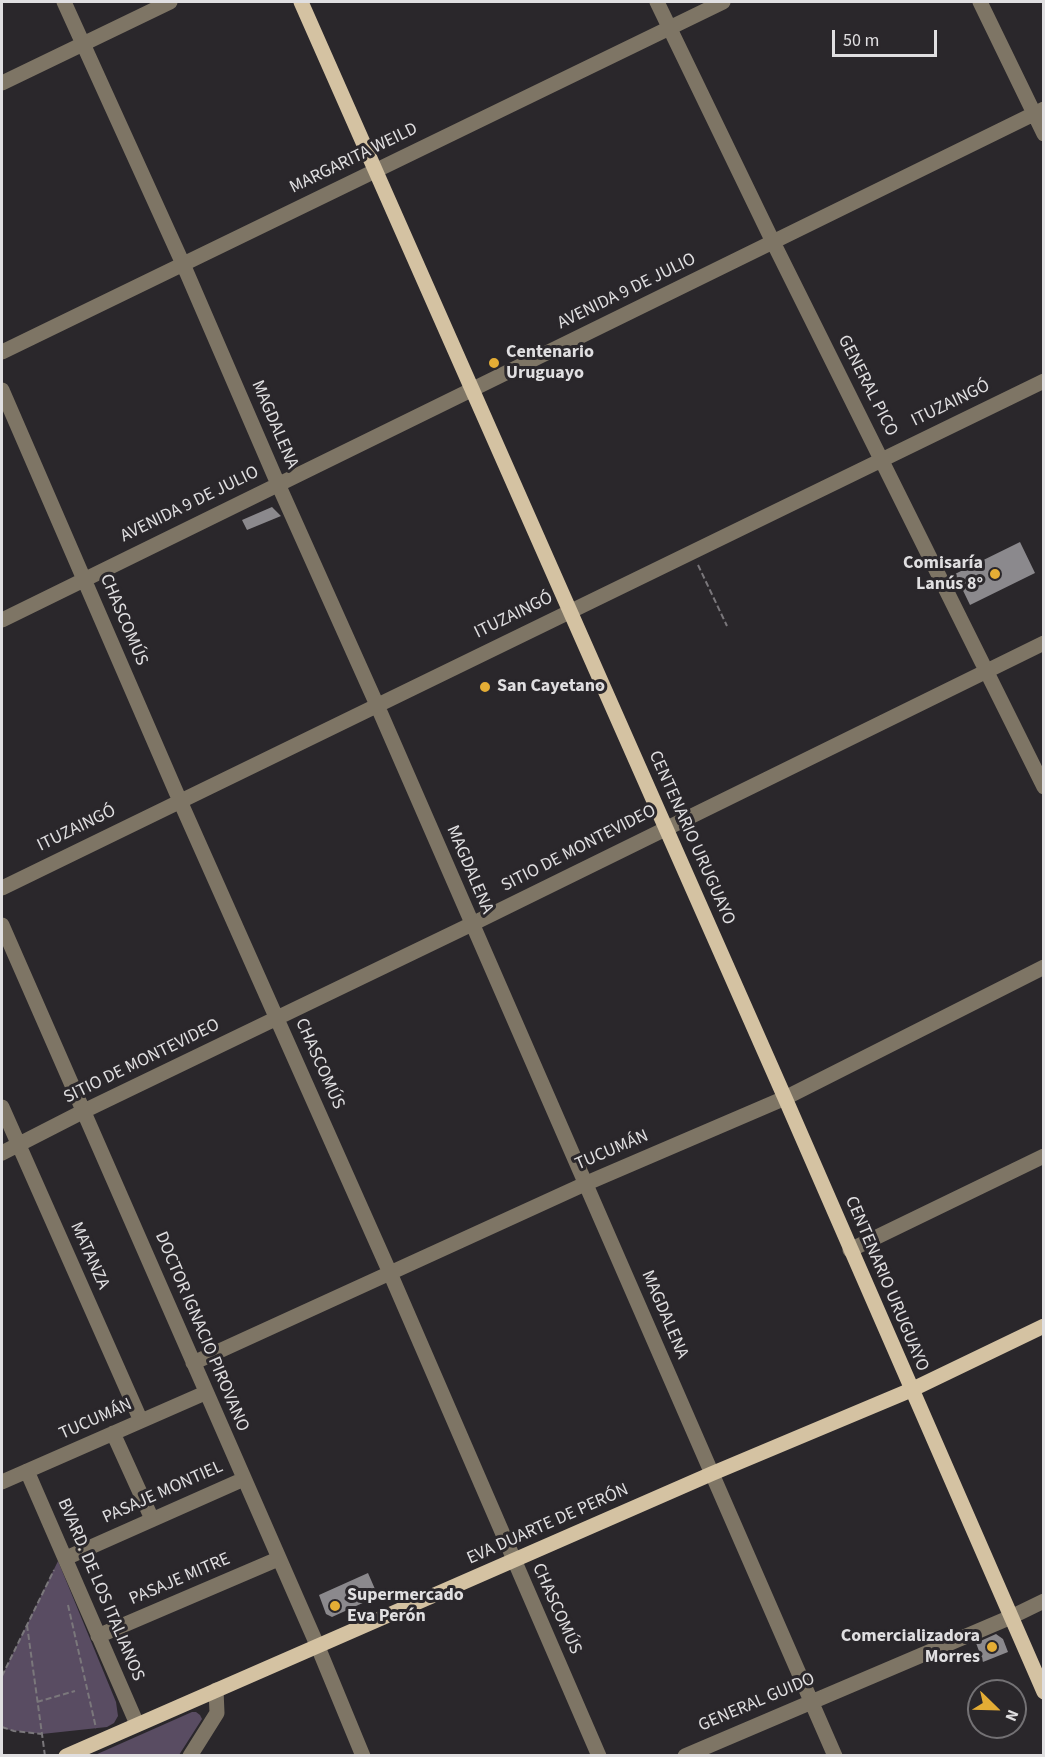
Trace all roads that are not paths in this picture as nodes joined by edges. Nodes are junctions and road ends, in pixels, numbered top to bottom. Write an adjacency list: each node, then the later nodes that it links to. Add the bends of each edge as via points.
1 (64, 2): 8 (street, MAGDALENA)
2 (170, 2): 8 (street)
3 (301, 2): 12 (main road, CENTENARIO URUGUAYO)
4 (657, 2): 7 (street, GENERAL PICO)
5 (723, 2): 7 (street, MARGARITA WEILD)
6 (980, 2): 10 (street)
7 (670, 27): 12 (street, MARGARITA WEILD); 13 (street, GENERAL PICO)
8 (82, 44): 9 (street); 14 (street, MAGDALENA)
9 (2, 83)
10 (1039, 111): 11 (street); 13 (street, AVENIDA 9 DE JULIO)
11 (1044, 135)
12 (376, 170): 14 (street, MARGARITA WEILD); 17 (main road, CENTENARIO URUGUAYO)
13 (773, 242): 17 (street, AVENIDA 9 DE JULIO); 19 (street, GENERAL PICO)
14 (183, 264): 15 (street, MARGARITA WEILD); 20 (street, MAGDALENA)
15 (2, 352)
16 (1044, 381): 19 (street, ITUZAINGÓ)
17 (472, 389): 20 (street, AVENIDA 9 DE JULIO); 22 (main road, CENTENARIO URUGUAYO)
18 (2, 390): 21 (street, CHASCOMÚS)
19 (882, 459): 22 (street, ITUZAINGÓ); 25 (street, GENERAL PICO)
20 (278, 484): 21 (street, AVENIDA 9 DE JULIO); 26 (street, MAGDALENA)
21 (84, 579): 23 (street, AVENIDA 9 DE JULIO); 28 (street, CHASCOMÚS)
22 (569, 610): 26 (street, ITUZAINGÓ); 29 (main road, CENTENARIO URUGUAYO)
23 (2, 620)
24 (1044, 643): 25 (street, SITIO DE MONTEVIDEO)
25 (987, 671): 27 (street, GENERAL PICO); 29 (street, SITIO DE MONTEVIDEO)
26 (377, 705): 28 (street, ITUZAINGÓ); 31 (street, MAGDALENA)
27 (1044, 787)
28 (180, 801): 30 (street, ITUZAINGÓ); 34 (street, CHASCOMÚS)
29 (665, 828): 31 (street, SITIO DE MONTEVIDEO); 35 (main road, CENTENARIO URUGUAYO)
30 (2, 888)
31 (472, 924): 34 (street, SITIO DE MONTEVIDEO); 41 (street, MAGDALENA)
32 (2, 925): 37 (street, DOCTOR IGNACIO PIROVANO)
33 (1044, 967): 35 (street, TUCUMÁN)
34 (277, 1018): 37 (street, SITIO DE MONTEVIDEO); 43 (street, CHASCOMÚS)
35 (784, 1098): 41 (street, TUCUMÁN); 42 (main road, CENTENARIO URUGUAYO)
36 (2, 1107): 38 (street, MATANZA)
37 (84, 1111): 38 (street, SITIO DE MONTEVIDEO); 45 (street, DOCTOR IGNACIO PIROVANO)
38 (18, 1144): 39 (street, SITIO DE MONTEVIDEO); 48 (street, MATANZA)
39 (2, 1153)
40 (1044, 1156): 42 (street)
41 (586, 1183): 43 (street, TUCUMÁN); 51 (street, MAGDALENA)
42 (850, 1250): 46 (main road, CENTENARIO URUGUAYO)
43 (390, 1273): 45 (street, TUCUMÁN); 57 (street, CHASCOMÚS)
44 (1044, 1326): 46 (main road, EVA DUARTE DE PERÓN)
45 (193, 1363): 47 (street, DOCTOR IGNACIO PIROVANO)
46 (911, 1390): 51 (main road, EVA DUARTE DE PERÓN); 59 (main road, CENTENARIO URUGUAYO)
47 (205, 1393): 48 (street, TUCUMÁN); 52 (street, DOCTOR IGNACIO PIROVANO)
48 (141, 1421): 49 (street, TUCUMÁN)
49 (113, 1433): 50 (street, TUCUMÁN); 54 (street)
50 (27, 1471): 53 (street, TUCUMÁN); 55 (street, BVARD. DE LOS ITALIANOS)
51 (711, 1474): 57 (main road, EVA DUARTE DE PERÓN); 64 (street, MAGDALENA)
52 (244, 1479): 54 (street, PASAJE MONTIEL); 56 (street, DOCTOR IGNACIO PIROVANO)
53 (2, 1482)
54 (152, 1519): 55 (street, PASAJE MONTIEL)
55 (66, 1558): 60 (street, BVARD. DE LOS ITALIANOS)
56 (278, 1560): 60 (street, PASAJE MITRE); 61 (street, DOCTOR IGNACIO PIROVANO)
57 (513, 1561): 61 (main road, EVA DUARTE DE PERÓN); 69 (street, CHASCOMÚS)
58 (1044, 1601): 59 (street, GENERAL GUIDO)
59 (1011, 1617): 63 (main road, CENTENARIO URUGUAYO); 64 (street, GENERAL GUIDO)
60 (98, 1635): 65 (street, BVARD. DE LOS ITALIANOS)
61 (318, 1647): 62 (main road, EVA DUARTE DE PERÓN); 68 (street, DOCTOR IGNACIO PIROVANO)
62 (216, 1690): 65 (main road, EVA DUARTE DE PERÓN); 67 (street, via 214,1721)
63 (1044, 1692)
64 (811, 1701): 70 (street, GENERAL GUIDO); 71 (street, MAGDALENA)
65 (137, 1724): 66 (main road, EVA DUARTE DE PERÓN)
66 (66, 1755)
67 (190, 1755)
68 (363, 1755)
69 (599, 1755)
70 (685, 1755)
71 (835, 1755)

